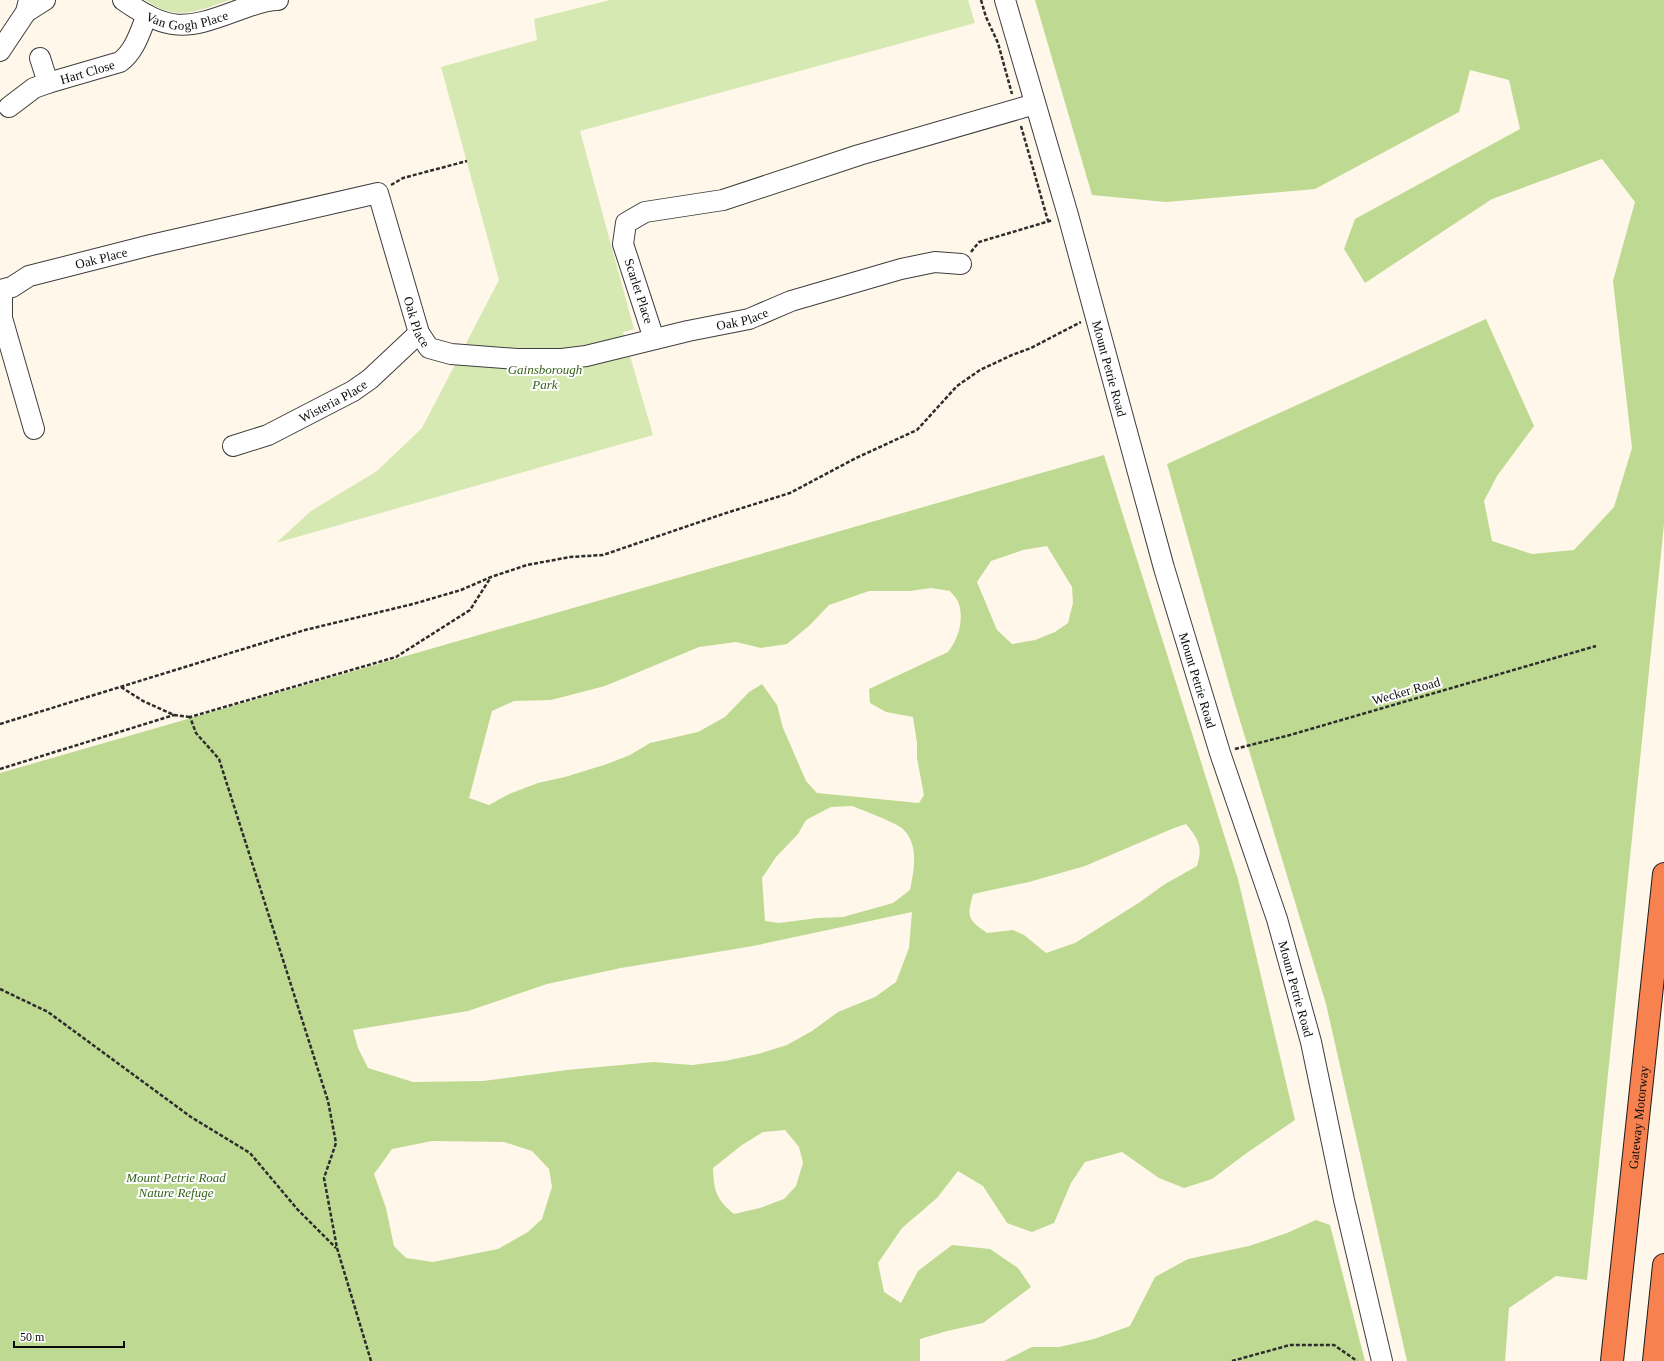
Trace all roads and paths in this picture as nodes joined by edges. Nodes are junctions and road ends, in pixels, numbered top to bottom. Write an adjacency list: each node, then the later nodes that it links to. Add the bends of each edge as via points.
1 (46, 0): 5 (street)
2 (124, 0): 6 (street, Van Gogh Place)
3 (278, 0): 6 (street, Van Gogh Place, via 254,4 191,25 170,24)
4 (1005, 0): 10 (street, Mount Petrie Road)
5 (28, 6): 7 (street)
6 (147, 15): 9 (street, Hart Close, via 126,58)
7 (0, 51)
8 (40, 58): 9 (street, Hart Close)
9 (48, 83): 11 (street, Hart Close, via 34,88)
10 (1035, 104): 14 (street, Mount Petrie Road); 19 (street, Scarlet Place, via 844,160 723,200 645,212 626,224 623,244)
11 (9, 107)
12 (467, 161): 13 (path, via 403,178)
13 (378, 193): 16 (street, Oak Place, via 29,276 12,287); 18 (street, Oak Place)
14 (1068, 215): 15 (path, via 979,242); 17 (street, Mount Petrie Road)
15 (961, 264): 19 (street, Oak Place, via 935,262 901,269 792,301 749,320 688,330)
16 (1, 290): 20 (street, via 2,318)
17 (1095, 314): 22 (path, via 1031,348 1012,354 980,370 957,386 917,430 856,458 790,493 603,555 570,557 534,564); 28 (street, Mount Petrie Road, via 1164,568)
18 (419, 333): 19 (street, Oak Place, via 429,348 451,354 517,359 586,356); 21 (street, Wisteria Place, via 370,379 353,391 268,434)
19 (654, 339)
20 (34, 429)
21 (233, 446)
22 (491, 577): 24 (path, via 461,590 305,630); 26 (path, via 470,610 396,657)
23 (1596, 646): 28 (path, Wecker Road)
24 (121, 687): 25 (path, via 142,701); 27 (path)
25 (174, 715): 26 (path); 29 (path)
26 (190, 717): 32 (path, via 196,733 219,759 328,1101 336,1143 324,1178)
27 (0, 724)
28 (1220, 753): 37 (street, Mount Petrie Road, via 1277,919 1311,1042 1344,1200)
29 (0, 769)
30 (1664, 874): 38 (highway, Gateway Motorway)
31 (0, 989): 32 (path, via 48,1012 191,1117 250,1153 298,1210)
32 (337, 1248): 34 (path)
33 (1664, 1264): 39 (highway)
34 (371, 1361)
35 (1232, 1361): 36 (path, via 1290,1345 1334,1345)
36 (1357, 1361)
37 (1382, 1361)
38 (1612, 1361)
39 (1654, 1361)

